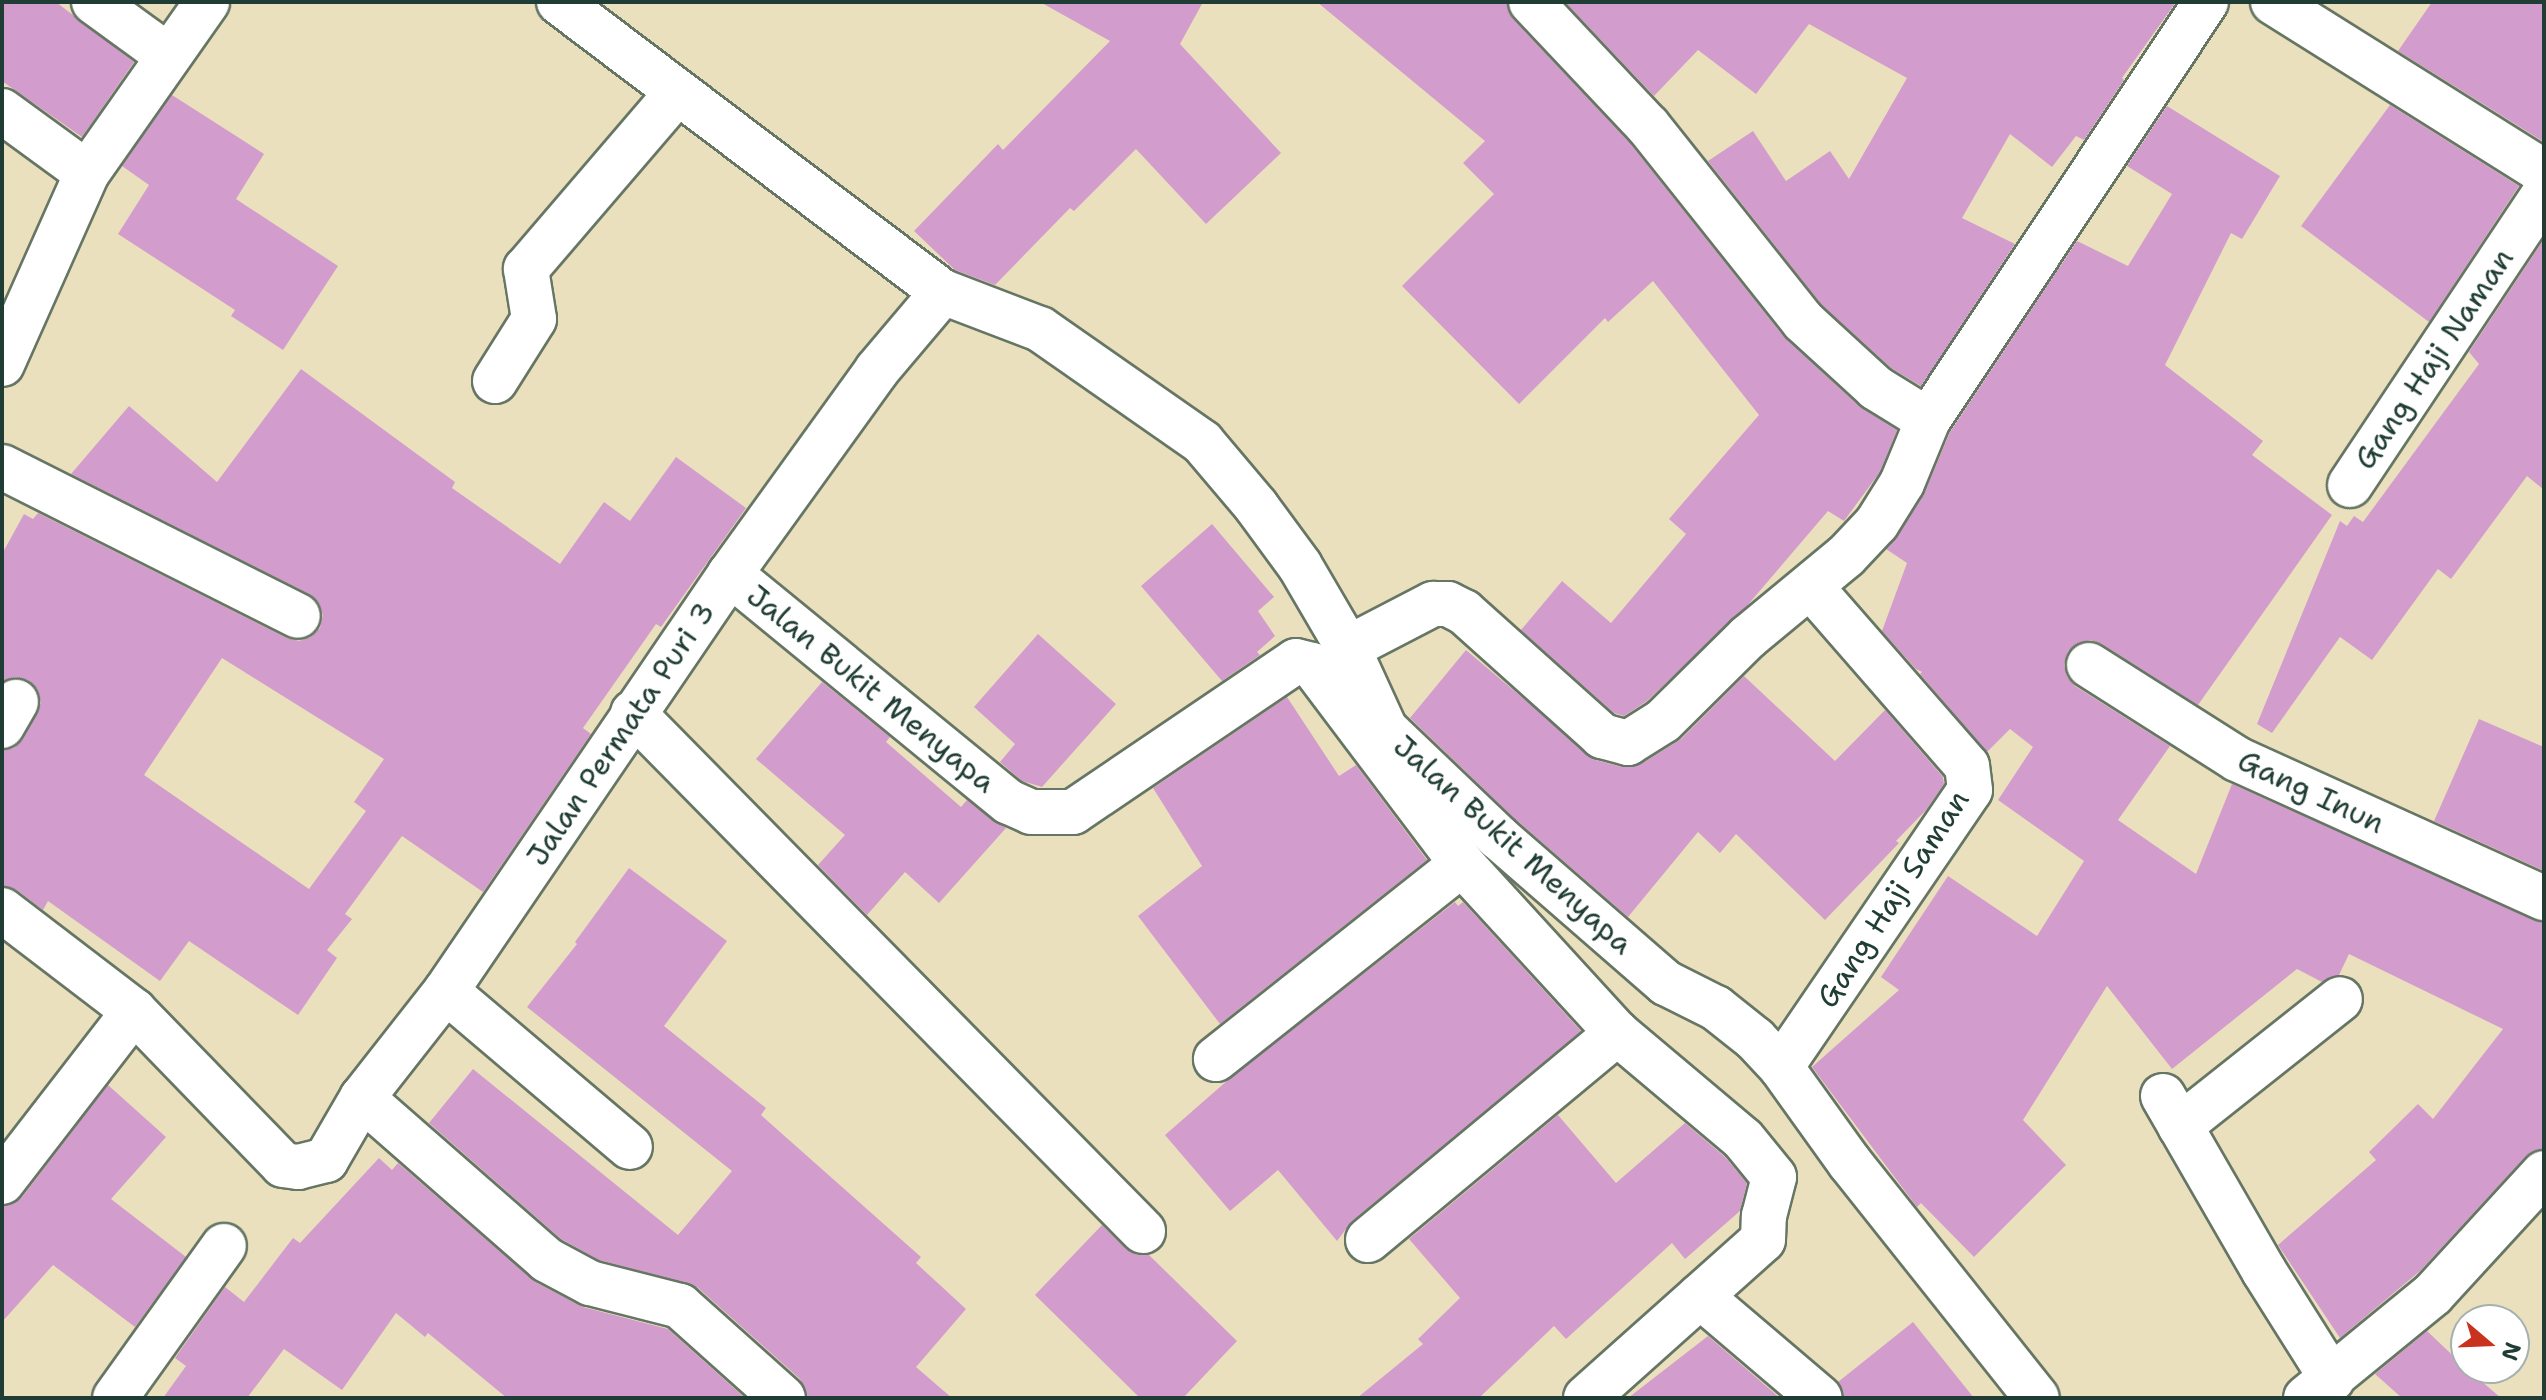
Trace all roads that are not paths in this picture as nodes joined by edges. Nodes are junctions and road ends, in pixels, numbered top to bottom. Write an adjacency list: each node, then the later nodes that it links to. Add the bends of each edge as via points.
1 (94, 2): 7 (street)
2 (207, 2): 7 (street)
3 (559, 2): 8 (street, Jalan Bukit Menyapa)
4 (1531, 2): 16 (street, via 1648,126 1803,321 1876,388)
5 (2206, 2): 16 (street)
6 (2273, 2): 10 (street)
7 (167, 55): 11 (street)
8 (677, 93): 13 (street, Jalan Bukit Menyapa); 15 (street, via 526,269 534,319)
9 (2, 111): 11 (street)
10 (2544, 172)
11 (87, 173): 14 (street)
12 (2544, 194): 18 (street, Gang Haji Naman)
13 (943, 292): 19 (street, Jalan Permata Puri 3, via 877,370); 22 (street, Jalan Bukit Menyapa, via 1040,329 1202,442 1291,554)
14 (2, 364)
15 (495, 381)
16 (1928, 420): 20 (street, via 1902,483 1877,523)
17 (2, 467): 21 (street)
18 (2350, 485)
19 (730, 574): 24 (street, Jalan Permata Puri 3); 25 (street, Jalan Bukit Menyapa, via 1009,802 1031,812 1073,812 1296,661 1312,665)
20 (1811, 587): 22 (street, via 1748,637 1663,721 1628,743 1602,736 1464,612 1448,604 1433,604); 33 (street, Gang Haji Saman, via 1967,766 1970,790)
21 (298, 616)
22 (1348, 648): 33 (street, Jalan Bukit Menyapa, via 1385,729 1498,837 1666,983 1716,1008)
23 (2089, 665): 26 (street, Gang Inun, via 2237,759)
24 (633, 713): 28 (street, Jalan Permata Puri 3); 38 (street)
25 (1462, 864): 31 (street); 32 (street, Jalan Bukit Menyapa)
26 (2544, 898)
27 (2, 910): 30 (street)
28 (446, 991): 34 (street, Jalan Permata Puri 3); 35 (street)
29 (2340, 999): 42 (street, via 2172,1111 2264,1271)
30 (134, 1011): 34 (street, Jalan Permata Puri 3, via 283,1165 326,1160); 37 (street)
31 (1617, 1033): 39 (street); 41 (street, via 1743,1139 1774,1177 1763,1240)
32 (1216, 1059)
33 (1781, 1067): 47 (street, Jalan Bukit Menyapa, via 1850,1163)
34 (362, 1098): 44 (street, via 547,1260 590,1283 680,1306)
35 (630, 1147)
36 (2544, 1173): 42 (street, via 2433,1294)
37 (2, 1182)
38 (1143, 1231)
39 (1368, 1240)
40 (224, 1246): 43 (street)
41 (1700, 1296): 45 (street); 46 (street)
42 (2319, 1388)
43 (115, 1398)
44 (783, 1398)
45 (1586, 1398)
46 (1820, 1398)
47 (2037, 1398)

